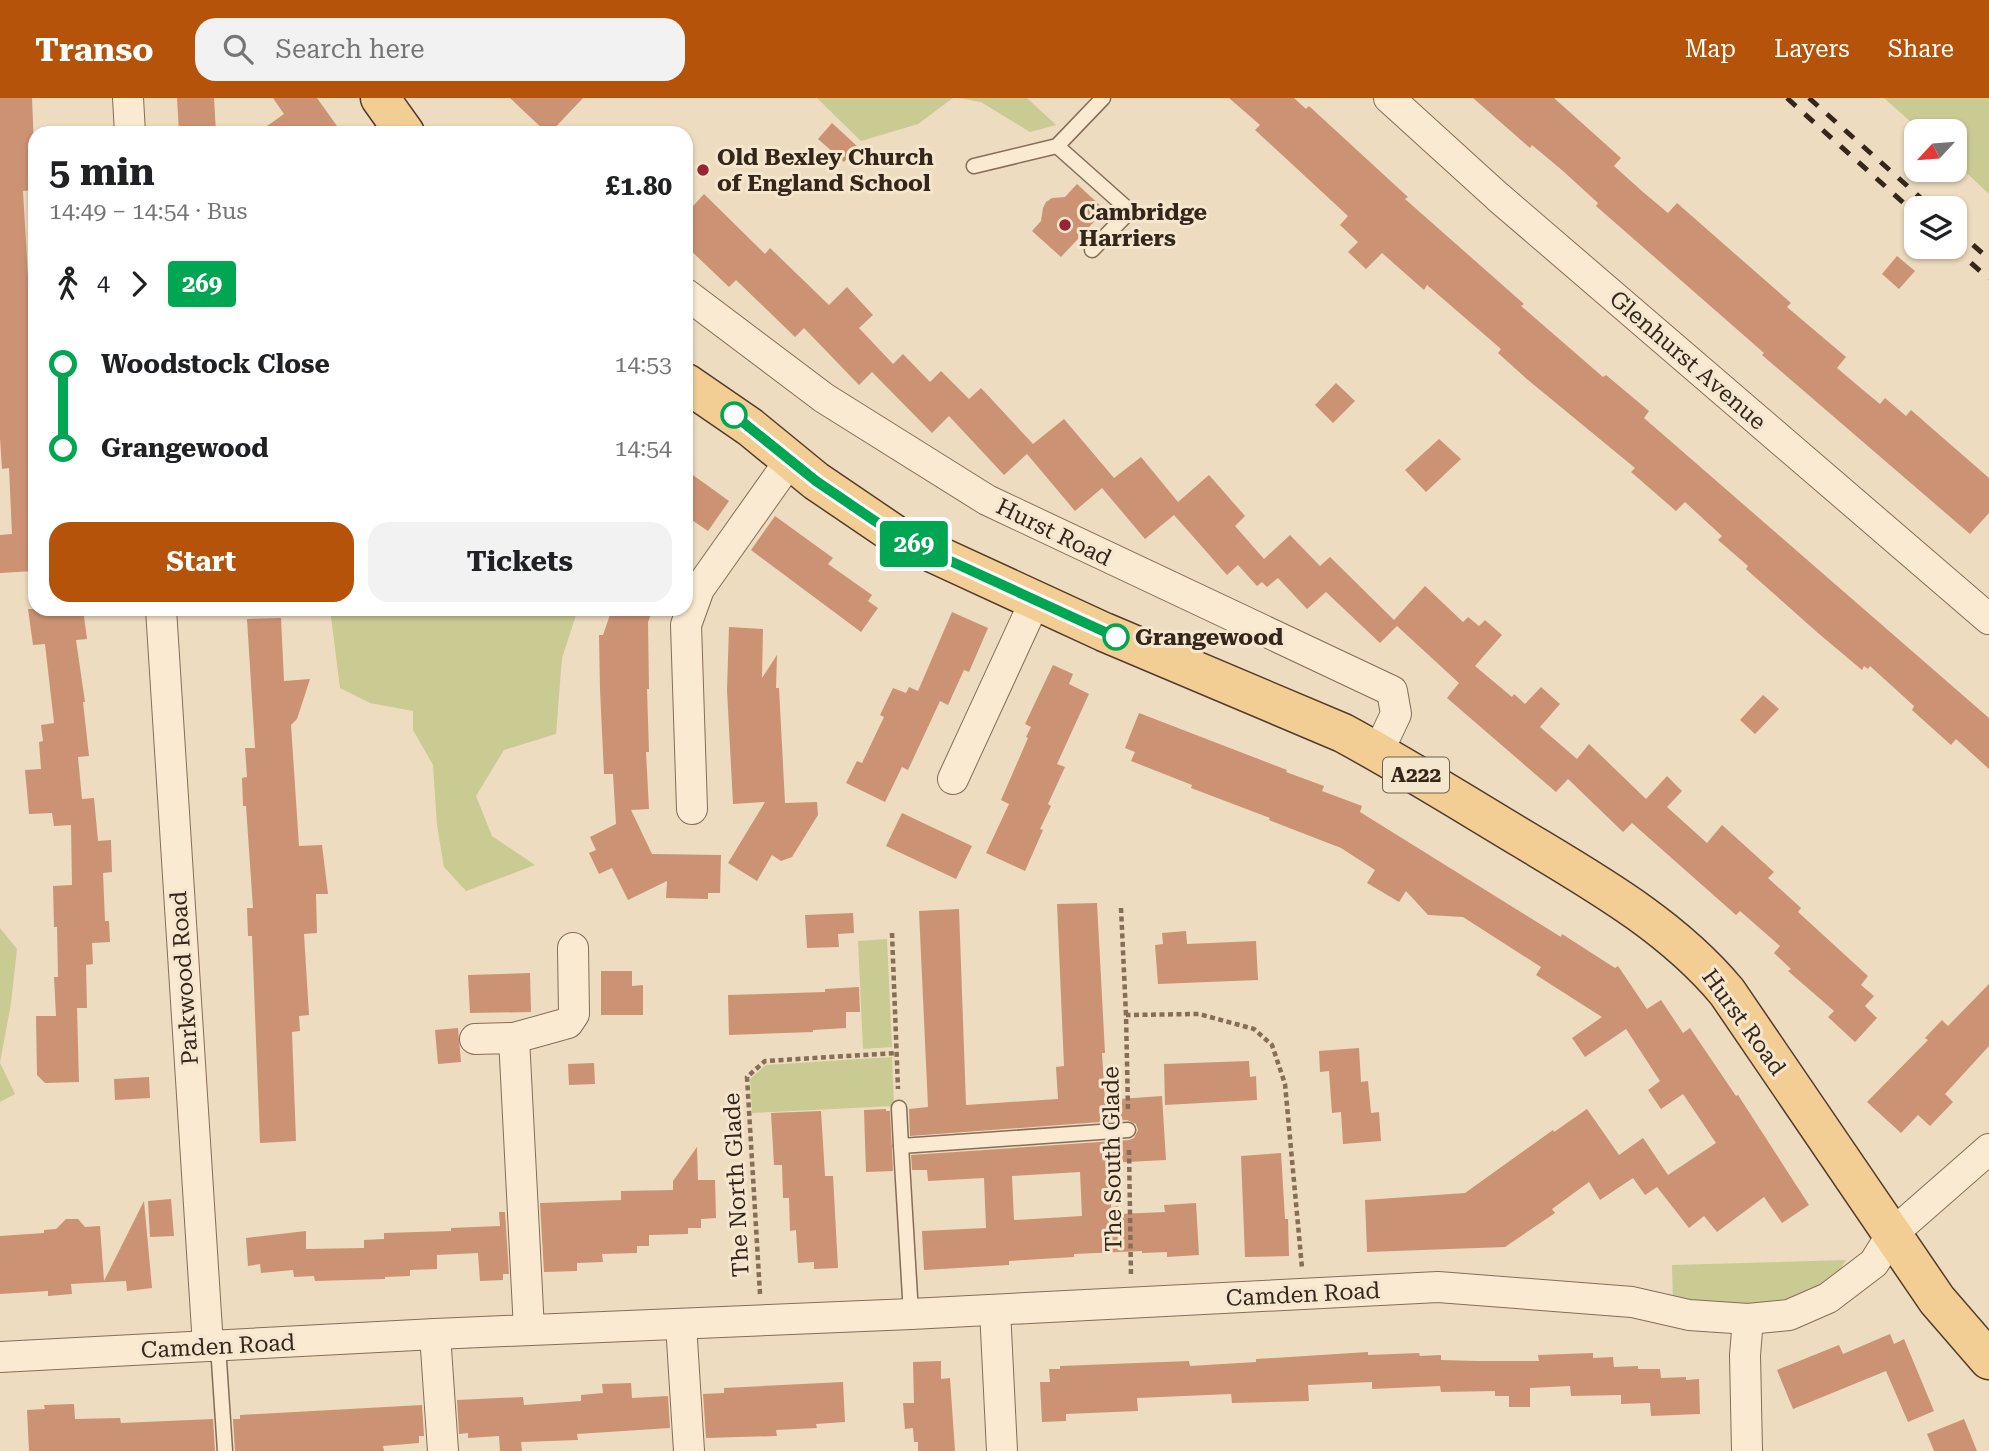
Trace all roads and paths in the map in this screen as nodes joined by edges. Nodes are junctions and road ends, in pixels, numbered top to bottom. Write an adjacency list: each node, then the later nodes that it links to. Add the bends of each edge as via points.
1 (128, 98): 5 (street)
2 (380, 98): 6 (main road)
3 (1103, 98): 7 (lane)
4 (1389, 98): 17 (street, Glenhurst Avenue)
5 (130, 126)
6 (400, 126)
7 (1057, 146): 8 (lane); 9 (lane, via 1130,211)
8 (974, 166)
9 (1092, 250)
10 (693, 299): 18 (street, Hurst Road, via 824,398 987,500 1392,691 1396,714)
11 (693, 388): 12 (main road, Hurst Road / A222)
12 (791, 459): 13 (main road, Hurst Road / A222, via 900,538); 14 (street, via 699,589)
13 (1035, 601): 18 (main road, Hurst Road / A222, via 1318,722); 19 (street)
14 (693, 606)
15 (161, 616): 42 (street, Parkwood Road)
16 (689, 616): 20 (street)
17 (1989, 619)
18 (1377, 752): 32 (main road, Hurst Road / A222, via 1595,883 1699,960 1748,1022)
19 (953, 779)
20 (692, 808)
21 (1121, 908): 24 (path, The South Glade)
22 (892, 933): 27 (path)
23 (573, 948): 25 (street, via 574,1014 568,1023)
24 (1126, 1015): 29 (path, The South Glade); 33 (path, via 1199,1014 1254,1029 1272,1045 1285,1084)
25 (514, 1038): 26 (street); 40 (street)
26 (475, 1039)
27 (897, 1053): 28 (path); 38 (path, The North Glade, via 765,1061 747,1077)
28 (899, 1108): 30 (lane)
29 (1128, 1130): 30 (lane); 34 (path, The South Glade)
30 (901, 1146): 36 (lane)
31 (1989, 1149): 32 (street)
32 (1892, 1234): 37 (street, Camden Road, via 1874,1263 1828,1298 1789,1315); 44 (main road, Hurst Road / A222, via 1937,1300)
33 (1304, 1294): 34 (street, Camden Road); 37 (street, Camden Road, via 1438,1287 1569,1295 1689,1315)
34 (1132, 1303): 35 (street, Camden Road)
35 (995, 1310): 36 (street, Camden Road); 48 (street)
36 (911, 1314): 38 (street, Camden Road)
37 (1748, 1319): 49 (street)
38 (761, 1321): 39 (street, Camden Road)
39 (681, 1324): 40 (street, Camden Road); 47 (street)
40 (529, 1330): 41 (street, Camden Road)
41 (435, 1334): 42 (street, Camden Road); 46 (street)
42 (213, 1346): 43 (street, Camden Road); 45 (lane)
43 (0, 1357)
44 (1989, 1360)
45 (225, 1451)
46 (443, 1451)
47 (689, 1451)
48 (1002, 1451)
49 (1747, 1451)

